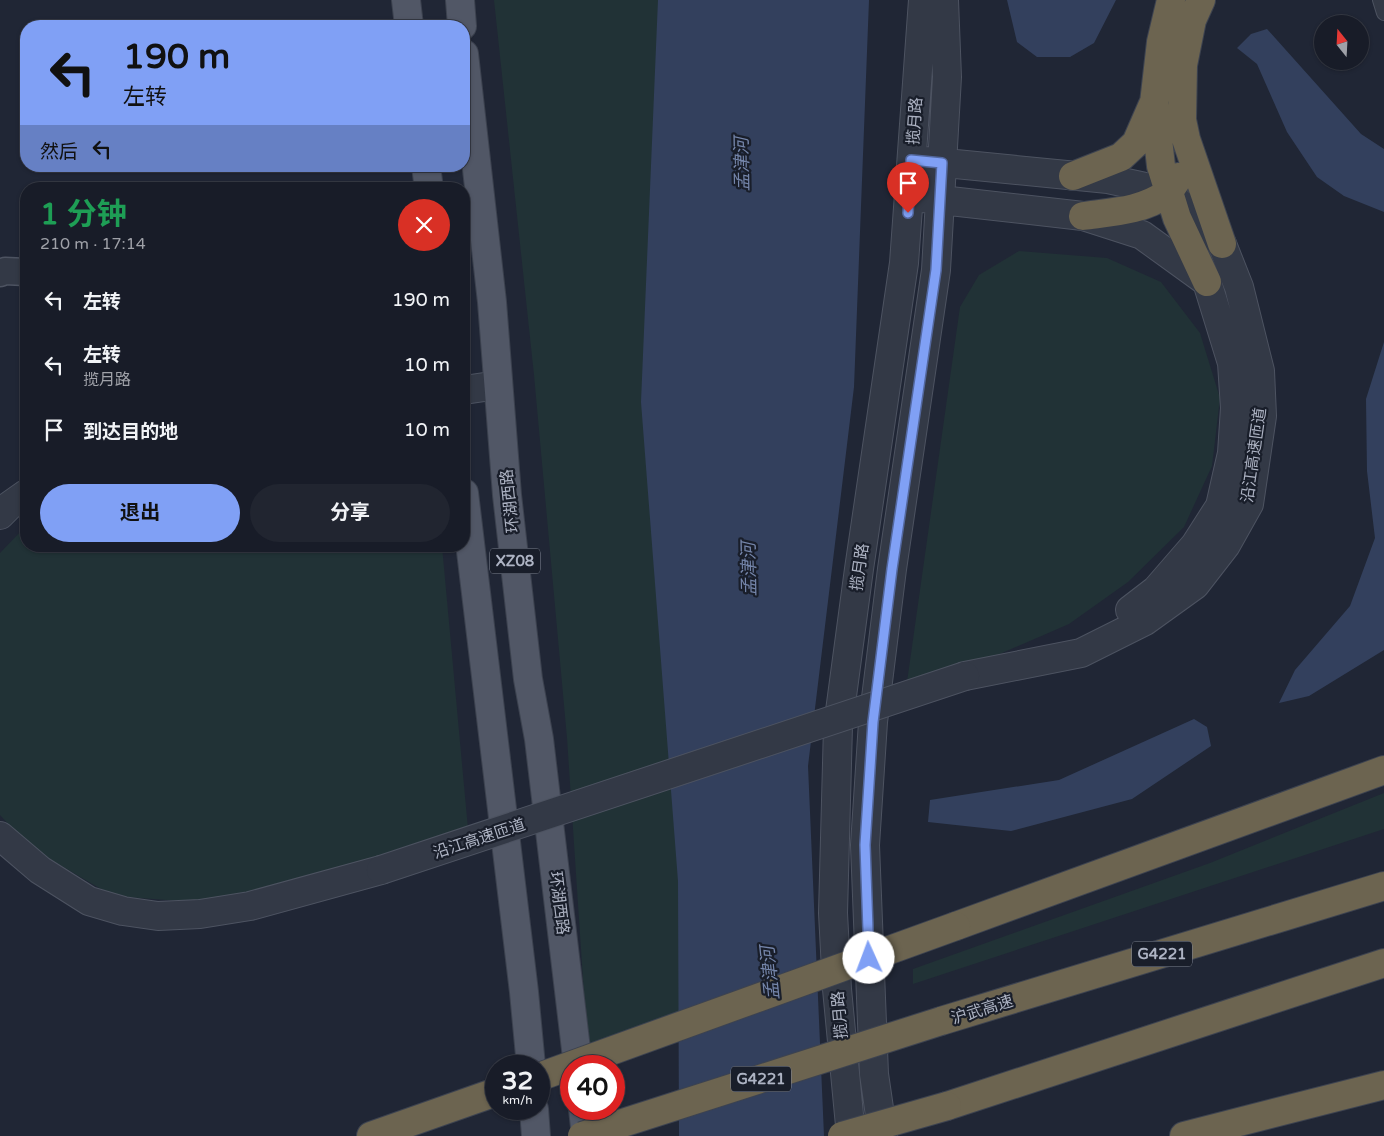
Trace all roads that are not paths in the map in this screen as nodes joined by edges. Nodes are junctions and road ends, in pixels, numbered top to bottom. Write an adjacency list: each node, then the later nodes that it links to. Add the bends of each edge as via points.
1 (406, 0): 9 (main road)
2 (460, 0): 10 (main road)
3 (923, 0): 14 (street, 揽月路)
4 (944, 0): 15 (street, 揽月路, via 946,77)
5 (1171, 0): 11 (highway, via 1161,42)
6 (1201, 0): 13 (highway, via 1192,20 1183,65 1182,120)
7 (1380, 0): 8 (lane)
8 (1384, 13)
9 (408, 20)
10 (462, 20)
11 (1154, 103): 16 (highway, via 1136,143 1121,157); 17 (highway, via 1161,166)
12 (470, 107): 25 (main road, 环湖西路 / XZ08)
13 (1186, 139): 17 (highway, via 1179,176); 21 (highway)
14 (911, 160): 15 (street); 18 (street, 揽月路)
15 (942, 163): 16 (street); 19 (street, 揽月路)
16 (1073, 176): 17 (street, via 1108,179)
17 (1168, 192): 20 (highway, via 1147,205); 21 (street); 24 (highway)
18 (909, 196): 19 (street); 47 (street, 揽月路, via 904,263 838,726 834,913 837,989)
19 (940, 200): 20 (street); 48 (street, 揽月路, via 936,270 873,722 865,845 874,1074)
20 (1083, 216): 24 (street, via 1142,236)
21 (1222, 244): 30 (street, 沿江高速匝道, via 1239,286 1260,371 1262,416 1249,504 1226,545 1195,585 1145,621 1081,653)
22 (20, 272): 23 (street)
23 (0, 273)
24 (1207, 282): 30 (street, 沿江高速匝道, via 1232,363 1235,408 1232,453 1220,506 1194,545 1156,590 1110,625 1070,643)
25 (498, 385): 26 (street); 36 (main road, 环湖西路 / XZ08, via 528,679 539,739)
26 (470, 389)
27 (20, 498): 28 (street)
28 (0, 515)
29 (470, 543): 35 (main road, XZ08)
30 (965, 676): 32 (street, 沿江高速匝道, bridge, via 381,870 250,906 200,914 158,916 123,911 89,901 40,870)
31 (1384, 770): 37 (highway, bridge)
32 (0, 836)
33 (1384, 886): 44 (highway, 沪武高速 / G4221, bridge, via 941,1021)
34 (1384, 963): 46 (highway, bridge, via 947,1106)
35 (529, 1055)
36 (577, 1055)
37 (550, 1073)
38 (1384, 1085): 49 (highway)
39 (485, 1096): 42 (highway)
40 (535, 1120): 43 (main road)
41 (584, 1120): 45 (main road)
42 (371, 1136)
43 (536, 1136)
44 (582, 1136)
45 (586, 1136)
46 (842, 1136)
47 (851, 1136)
48 (882, 1136)
49 (1184, 1136)

